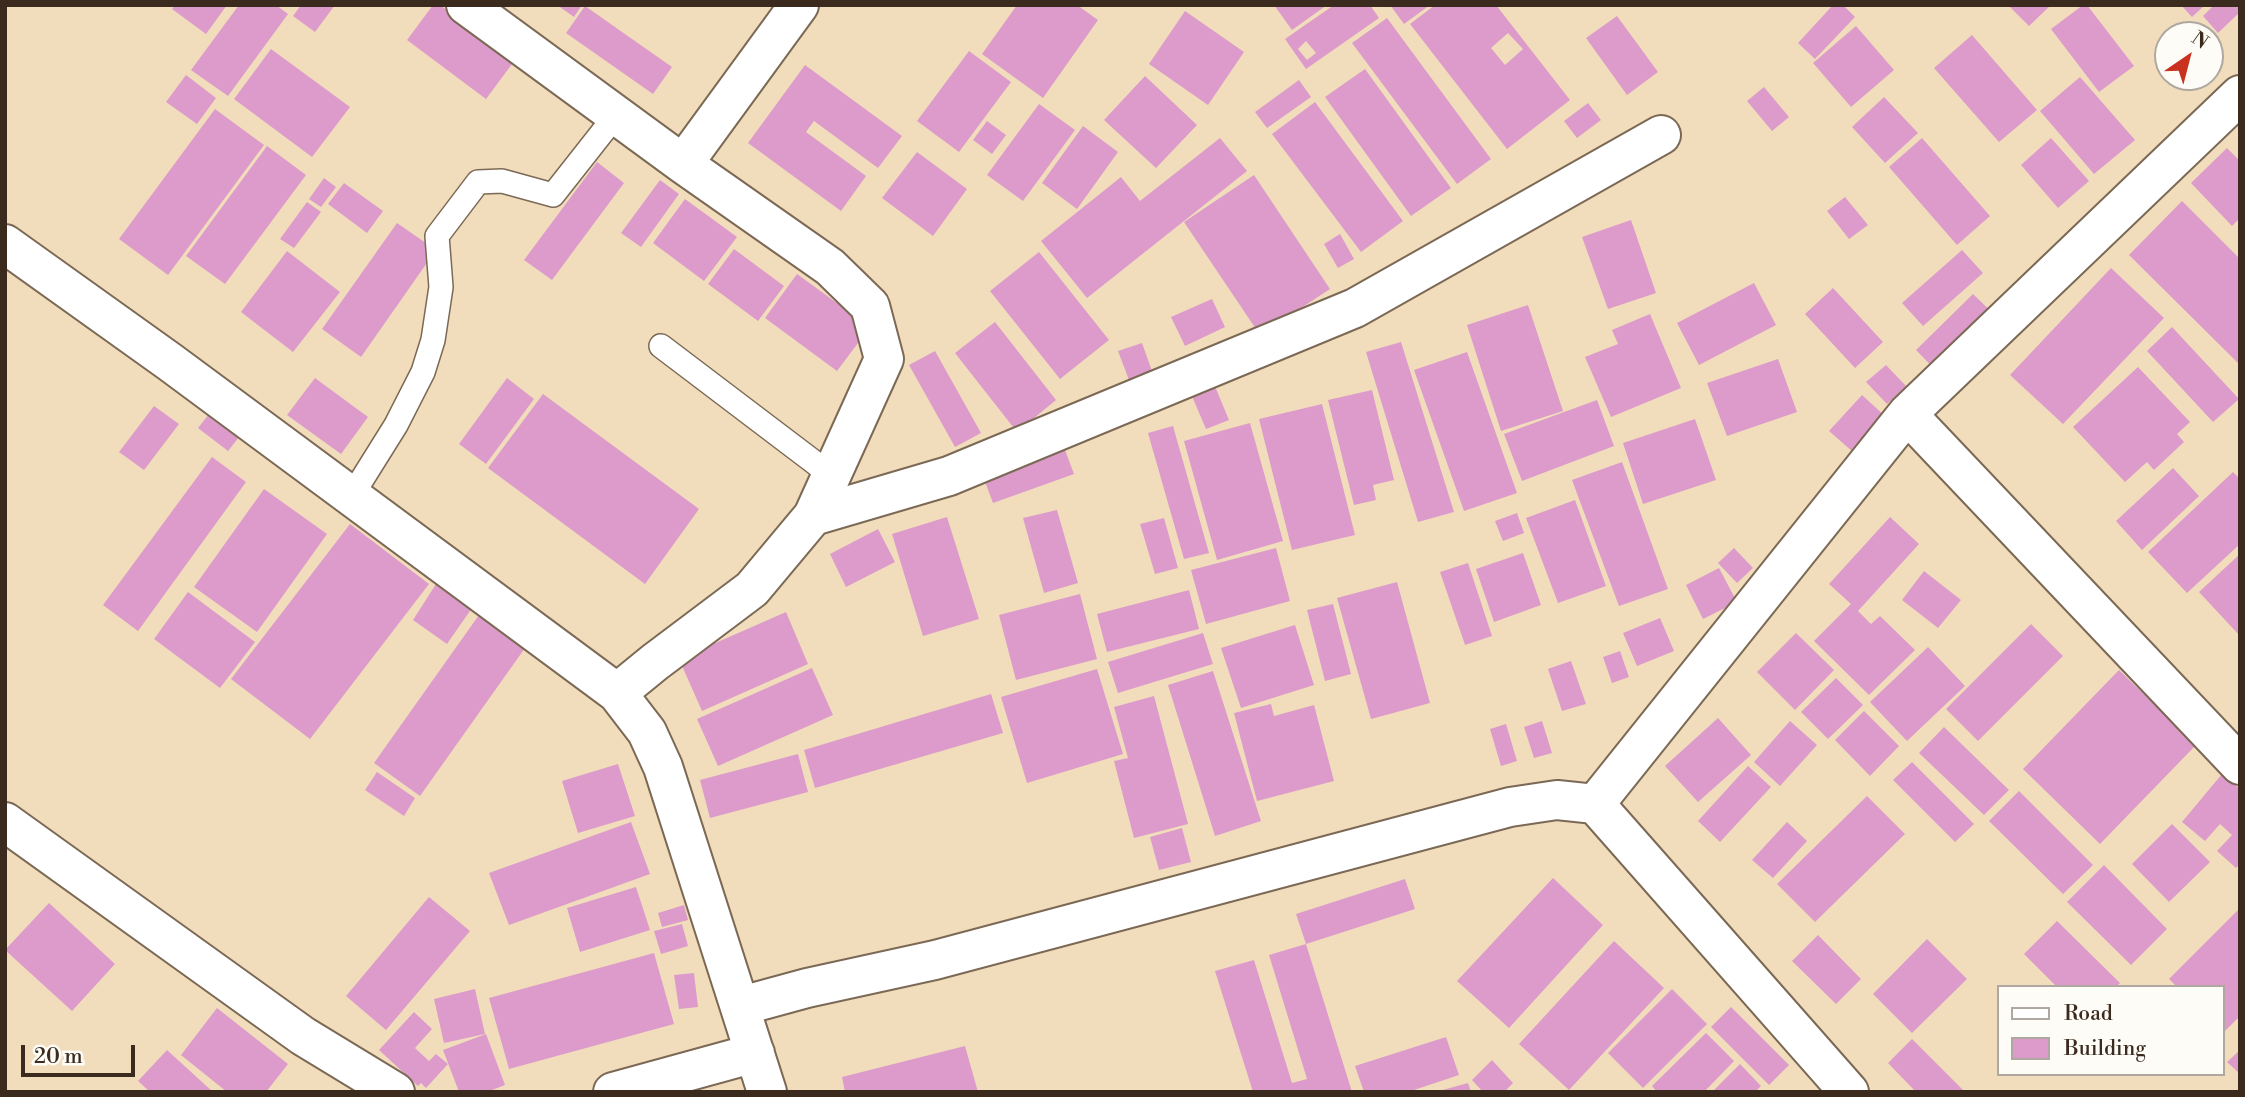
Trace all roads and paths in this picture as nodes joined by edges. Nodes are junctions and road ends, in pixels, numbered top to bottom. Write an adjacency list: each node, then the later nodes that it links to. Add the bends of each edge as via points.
1 (466, 5): 4 (street)
2 (799, 5): 6 (street)
3 (2240, 95): 9 (street)
4 (616, 115): 6 (street); 11 (lane, via 553,195 502,181 478,181 437,236 441,287 423,372)
5 (1661, 135): 12 (street, via 1355,308 949,475)
6 (683, 164): 10 (street, via 830,267 870,306 884,359)
7 (5, 244): 11 (street)
8 (661, 346): 10 (lane)
9 (1907, 414): 14 (street); 15 (street)
10 (831, 475): 12 (street)
11 (351, 497): 13 (street)
12 (813, 516): 13 (street, via 752,589)
13 (617, 693): 17 (street, via 648,732 663,767)
14 (2240, 765)
15 (1595, 804): 17 (street, via 1557,800 1510,807 935,960); 22 (street)
16 (5, 822): 19 (street, via 303,1036)
17 (741, 1006): 18 (street)
18 (755, 1053): 20 (street); 21 (street)
19 (395, 1092)
20 (613, 1092)
21 (767, 1092)
22 (1849, 1092)

